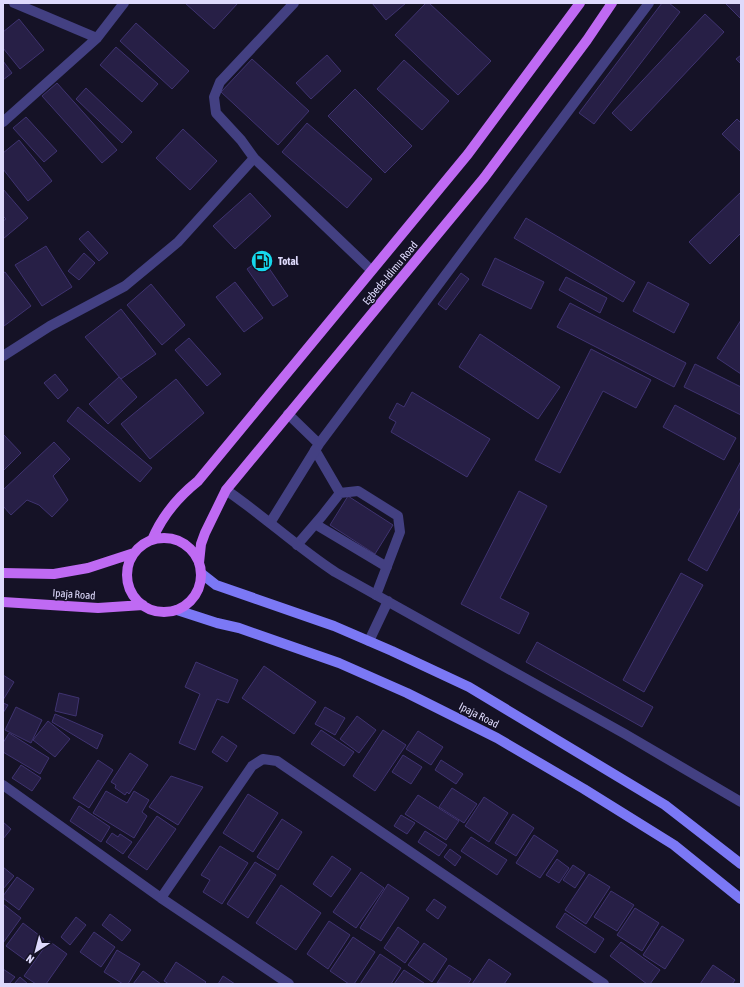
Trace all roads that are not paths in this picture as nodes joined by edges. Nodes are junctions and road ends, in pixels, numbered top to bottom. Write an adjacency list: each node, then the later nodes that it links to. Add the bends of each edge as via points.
1 (14, 3): 7 (street)
2 (124, 3): 7 (street)
3 (294, 3): 9 (street, via 220,82 214,96 216,114)
4 (580, 3): 10 (main road, Egbeda-Idimu Road, via 468,154)
5 (612, 3): 12 (main road, Egbeda-Idimu Road, via 484,178)
6 (649, 3): 13 (street)
7 (97, 38): 8 (street)
8 (3, 122)
9 (254, 158): 10 (street); 11 (street, via 178,242 124,286 50,326)
10 (371, 270): 18 (main road, Egbeda-Idimu Road, via 198,481 165,515 158,524)
11 (3, 356)
12 (288, 414): 13 (street); 14 (main road, Egbeda-Idimu Road)
13 (317, 447): 15 (street); 16 (street)
14 (226, 490): 16 (street); 21 (main road, Egbeda-Idimu Road, via 201,544)
15 (340, 493): 17 (street); 22 (street, via 358,491 398,516 400,532)
16 (270, 523): 19 (street)
17 (316, 524): 19 (street); 22 (street)
18 (152, 540): 20 (main road); 21 (main road, via 175,539 190,548)
19 (297, 545): 25 (street, via 335,572)
20 (134, 553): 23 (main road, Ipaja Road, via 88,568 54,574); 28 (main road, via 127,575 129,587)
21 (200, 563): 24 (main road)
22 (387, 567): 25 (street)
23 (3, 573)
24 (202, 574): 29 (main road, via 195,596); 30 (main road, Ipaja Road, via 216,585 334,626)
25 (376, 595): 27 (street)
26 (3, 602): 28 (main road, Ipaja Road, via 98,608)
27 (388, 602): 30 (street); 32 (street)
28 (143, 605): 29 (main road, via 165,612)
29 (177, 610): 35 (main road, Ipaja Road, via 239,628 339,663 407,693 497,738 674,845)
30 (369, 641): 33 (main road, Ipaja Road, via 469,688 590,760 666,806)
31 (3, 785): 34 (street)
32 (741, 802)
33 (741, 864)
34 (160, 898): 36 (street); 37 (street, via 252,766 263,759 277,761)
35 (741, 899)
36 (289, 984)
37 (604, 984)

